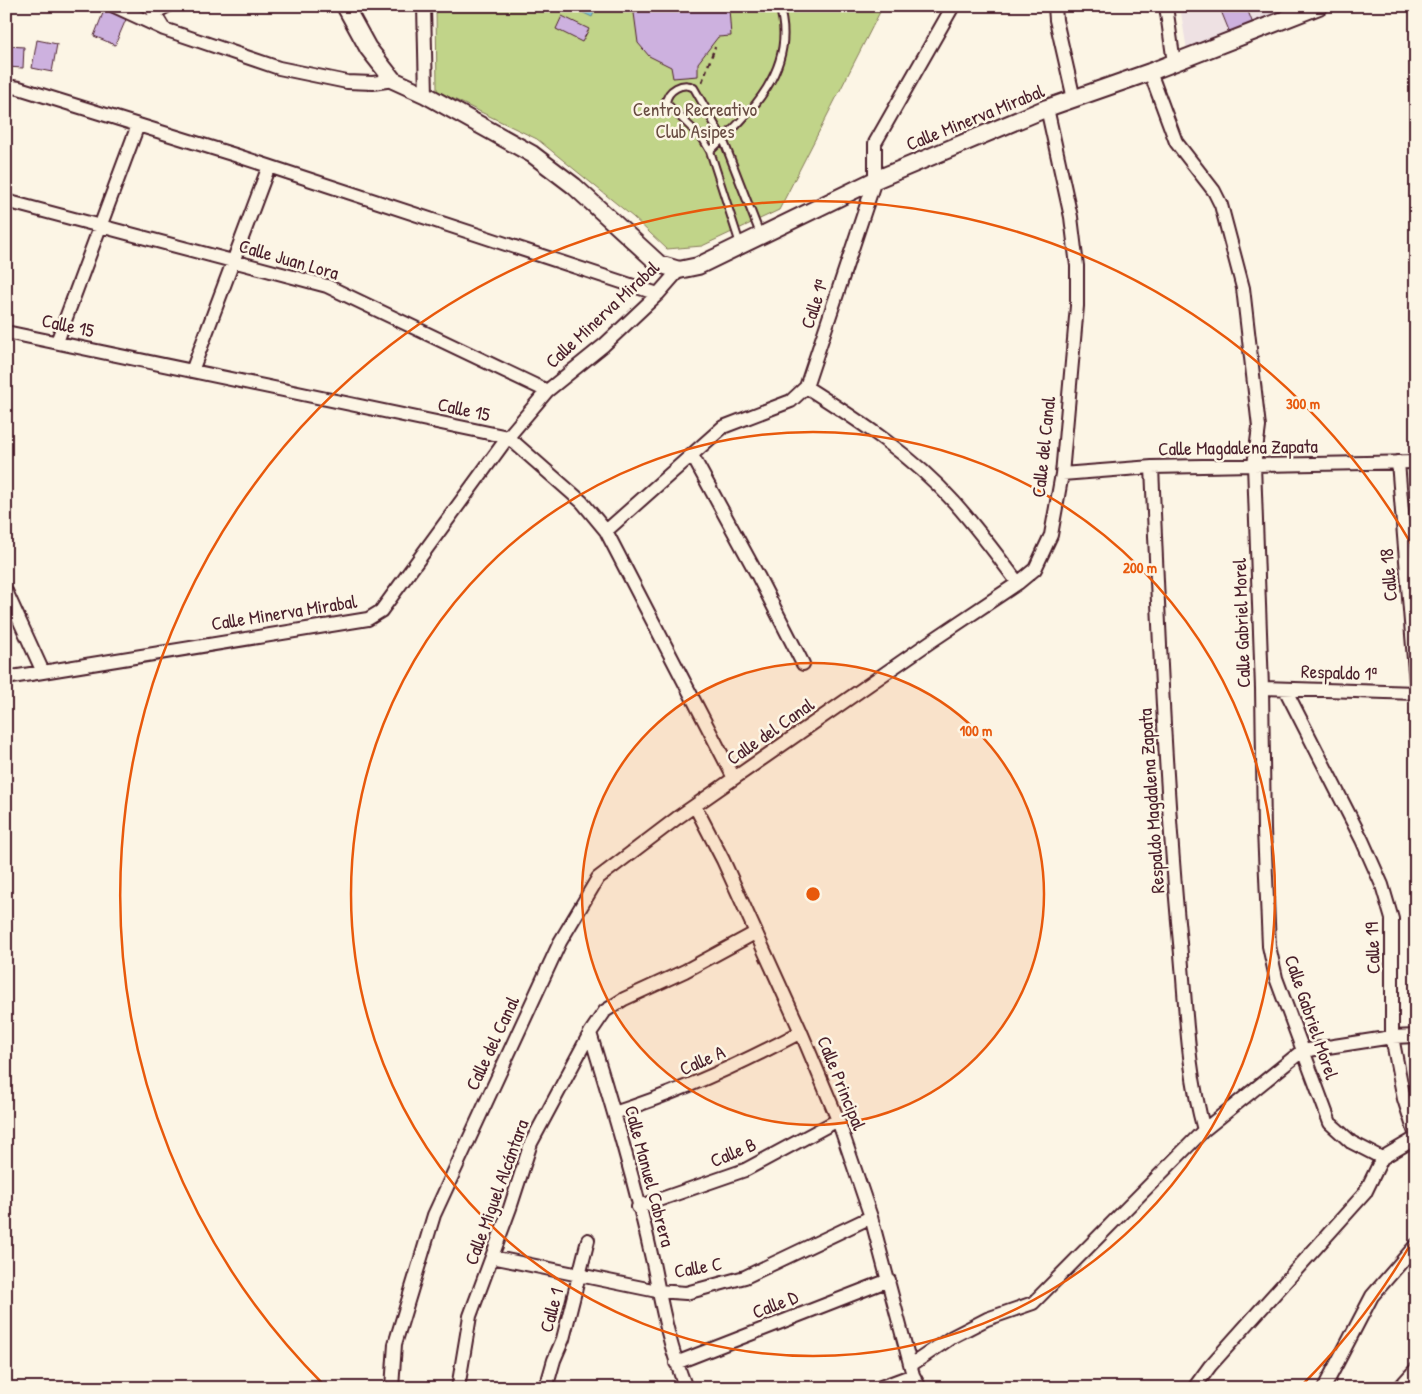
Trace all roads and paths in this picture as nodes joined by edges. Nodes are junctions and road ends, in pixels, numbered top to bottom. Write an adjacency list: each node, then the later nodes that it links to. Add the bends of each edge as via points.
1 (114, 6): 11 (street)
2 (166, 6): 10 (street)
3 (345, 6): 15 (street, via 368,48)
4 (424, 6): 18 (street)
5 (779, 6): 22 (lane, via 783,46 774,76 753,108)
6 (953, 6): 25 (street, Calle 1ª, via 875,144)
7 (1056, 6): 19 (street, via 1056,20)
8 (1166, 6): 13 (street)
9 (1319, 6): 13 (street, Calle Minerva Mirabal)
10 (152, 10): 11 (street)
11 (164, 30): 15 (street, via 279,68 347,82)
12 (715, 46): 17 (path)
13 (1174, 62): 14 (street, Calle Minerva Mirabal)
14 (1150, 72): 19 (street, Calle Minerva Mirabal); 42 (street, Calle Gabriel Morel, via 1176,142 1221,205 1243,288 1259,427)
15 (393, 80): 18 (street)
16 (6, 86): 21 (street)
17 (698, 92): 22 (lane); 23 (lane, via 689,84 680,86 668,96 666,103 703,139)
18 (426, 95): 31 (street, via 532,154 574,186 659,264)
19 (1074, 99): 20 (street, Calle Minerva Mirabal)
20 (1047, 108): 25 (street, Calle Minerva Mirabal); 44 (street, Calle del Canal, via 1071,217 1076,266 1077,306)
21 (138, 125): 24 (street); 27 (street)
22 (723, 139): 23 (lane); 28 (lane)
23 (710, 151): 29 (lane)
24 (269, 166): 30 (street); 32 (street)
25 (875, 180): 28 (street, Calle Minerva Mirabal); 36 (street, Calle 1ª)
26 (6, 201): 27 (street, Calle Juan Lora)
27 (99, 226): 30 (street, Calle Juan Lora); 34 (street)
28 (760, 234): 29 (street, Calle Minerva Mirabal)
29 (740, 244): 31 (street, Calle Minerva Mirabal, via 698,266)
30 (234, 262): 35 (street); 37 (street, Calle Juan Lora, via 326,286)
31 (679, 270): 32 (street, Calle Minerva Mirabal)
32 (658, 294): 37 (street, Calle Minerva Mirabal, via 604,345)
33 (6, 332): 34 (street, Calle 15)
34 (57, 342): 35 (street, Calle 15)
35 (192, 371): 38 (street, Calle 15)
36 (806, 387): 39 (street, via 792,401 723,427); 46 (street, via 904,456 953,501)
37 (548, 391): 38 (street, Calle Minerva Mirabal)
38 (508, 437): 45 (street, Calle 15, via 582,502); 49 (street, Calle Minerva Mirabal, via 380,611 368,619)
39 (692, 455): 45 (street); 48 (street)
40 (1398, 462): 41 (street, Calle Magdalena Zapata); 42 (street, Calle Magdalena Zapata); 51 (street, Calle 18)
41 (1416, 462)
42 (1254, 465): 43 (street, Calle Magdalena Zapata); 52 (street, Calle Gabriel Morel)
43 (1152, 467): 44 (street, Calle Magdalena Zapata); 65 (street, Respaldo Magdalena Zapata, via 1175,890 1194,1097)
44 (1062, 474): 46 (street, Calle del Canal, via 1051,534 1034,569)
45 (606, 531): 55 (street, Calle 15)
46 (1018, 583): 55 (street, Calle del Canal)
47 (6, 591): 49 (street)
48 (803, 664)
49 (43, 672): 50 (street, Calle Minerva Mirabal)
50 (6, 678)
51 (1416, 684)
52 (1262, 688): 53 (street, Respaldo 1ª); 62 (street, Calle Gabriel Morel, via 1269,946 1276,978)
53 (1285, 689): 54 (street, Respaldo 1ª); 61 (street, Calle 19, via 1382,885 1392,919)
54 (1416, 693)
55 (734, 778): 56 (street, Calle del Canal)
56 (695, 806): 57 (street, Calle Principal); 79 (street, Calle del Canal, via 598,878 560,942 434,1215 395,1344)
57 (755, 933): 58 (street, Calle Principal); 59 (street, Calle Miguel Alcántara, via 624,999 605,1011)
58 (801, 1032): 63 (street, Calle A, via 747,1061 661,1098); 64 (street, Calle Principal)
59 (590, 1033): 63 (street, Calle Manuel Cabrera); 72 (street, Calle Miguel Alcántara, via 531,1143)
60 (1416, 1036): 61 (street)
61 (1392, 1037): 62 (street); 66 (street, Calle 19, via 1404,1099)
62 (1302, 1051): 65 (street); 67 (street, Calle Gabriel Morel, via 1330,1123 1351,1142)
63 (614, 1113): 68 (street, Calle Manuel Cabrera)
64 (838, 1120): 68 (street, Calle B, via 745,1170); 69 (street, Calle Principal)
65 (1204, 1130): 78 (street, via 1033,1303 970,1328 934,1349)
66 (1416, 1137): 67 (street)
67 (1382, 1158): 85 (street, via 1365,1193)
68 (638, 1207): 75 (street, Calle Manuel Cabrera)
69 (871, 1217): 74 (street, Calle Principal); 75 (street, Calle C, via 744,1277 686,1293)
70 (588, 1240): 73 (street, Calle 1)
71 (1416, 1246): 86 (street, via 1372,1296)
72 (492, 1257): 73 (street, Calle C); 80 (street, Calle Miguel Alcántara, via 470,1316)
73 (579, 1276): 75 (street, Calle C); 81 (street, Calle 1, via 564,1339)
74 (889, 1280): 76 (street, Calle D); 78 (street, Calle Principal)
75 (657, 1292): 76 (street, Calle Manuel Cabrera)
76 (676, 1363): 82 (street, Calle Manuel Cabrera)
77 (1416, 1369): 87 (street)
78 (912, 1370): 83 (street); 84 (street, Calle Principal)
79 (392, 1388)
80 (458, 1388)
81 (546, 1388)
82 (686, 1388)
83 (878, 1388)
84 (920, 1388)
85 (1194, 1388)
86 (1324, 1388)
87 (1399, 1388)

